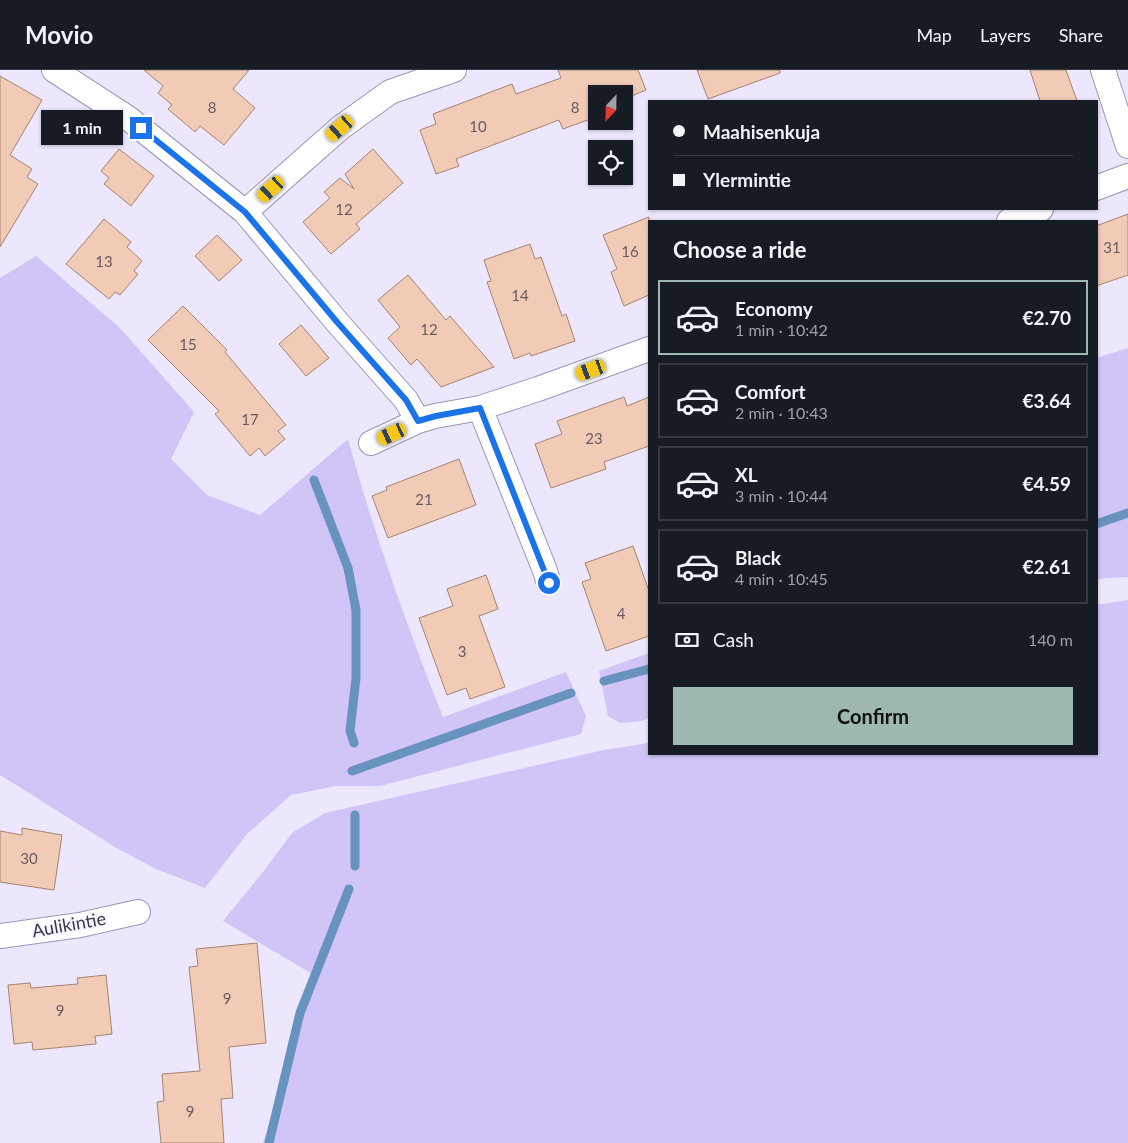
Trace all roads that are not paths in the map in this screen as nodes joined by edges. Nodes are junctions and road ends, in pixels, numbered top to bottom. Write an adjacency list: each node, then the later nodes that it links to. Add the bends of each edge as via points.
1 (54, 70): 8 (street, via 128,118)
2 (454, 70): 8 (street, via 390,92 340,128)
3 (1103, 70): 4 (street)
4 (1128, 146)
5 (1128, 176): 6 (street)
6 (1098, 187)
7 (1038, 210): 9 (street)
8 (245, 212): 12 (street, via 406,400)
9 (1011, 220)
10 (648, 349): 11 (street)
11 (480, 408): 12 (street); 14 (street)
12 (418, 421): 13 (street)
13 (371, 443)
14 (549, 583)
15 (138, 912): 16 (street, Aulikintie, via 80,925)
16 (0, 936)

